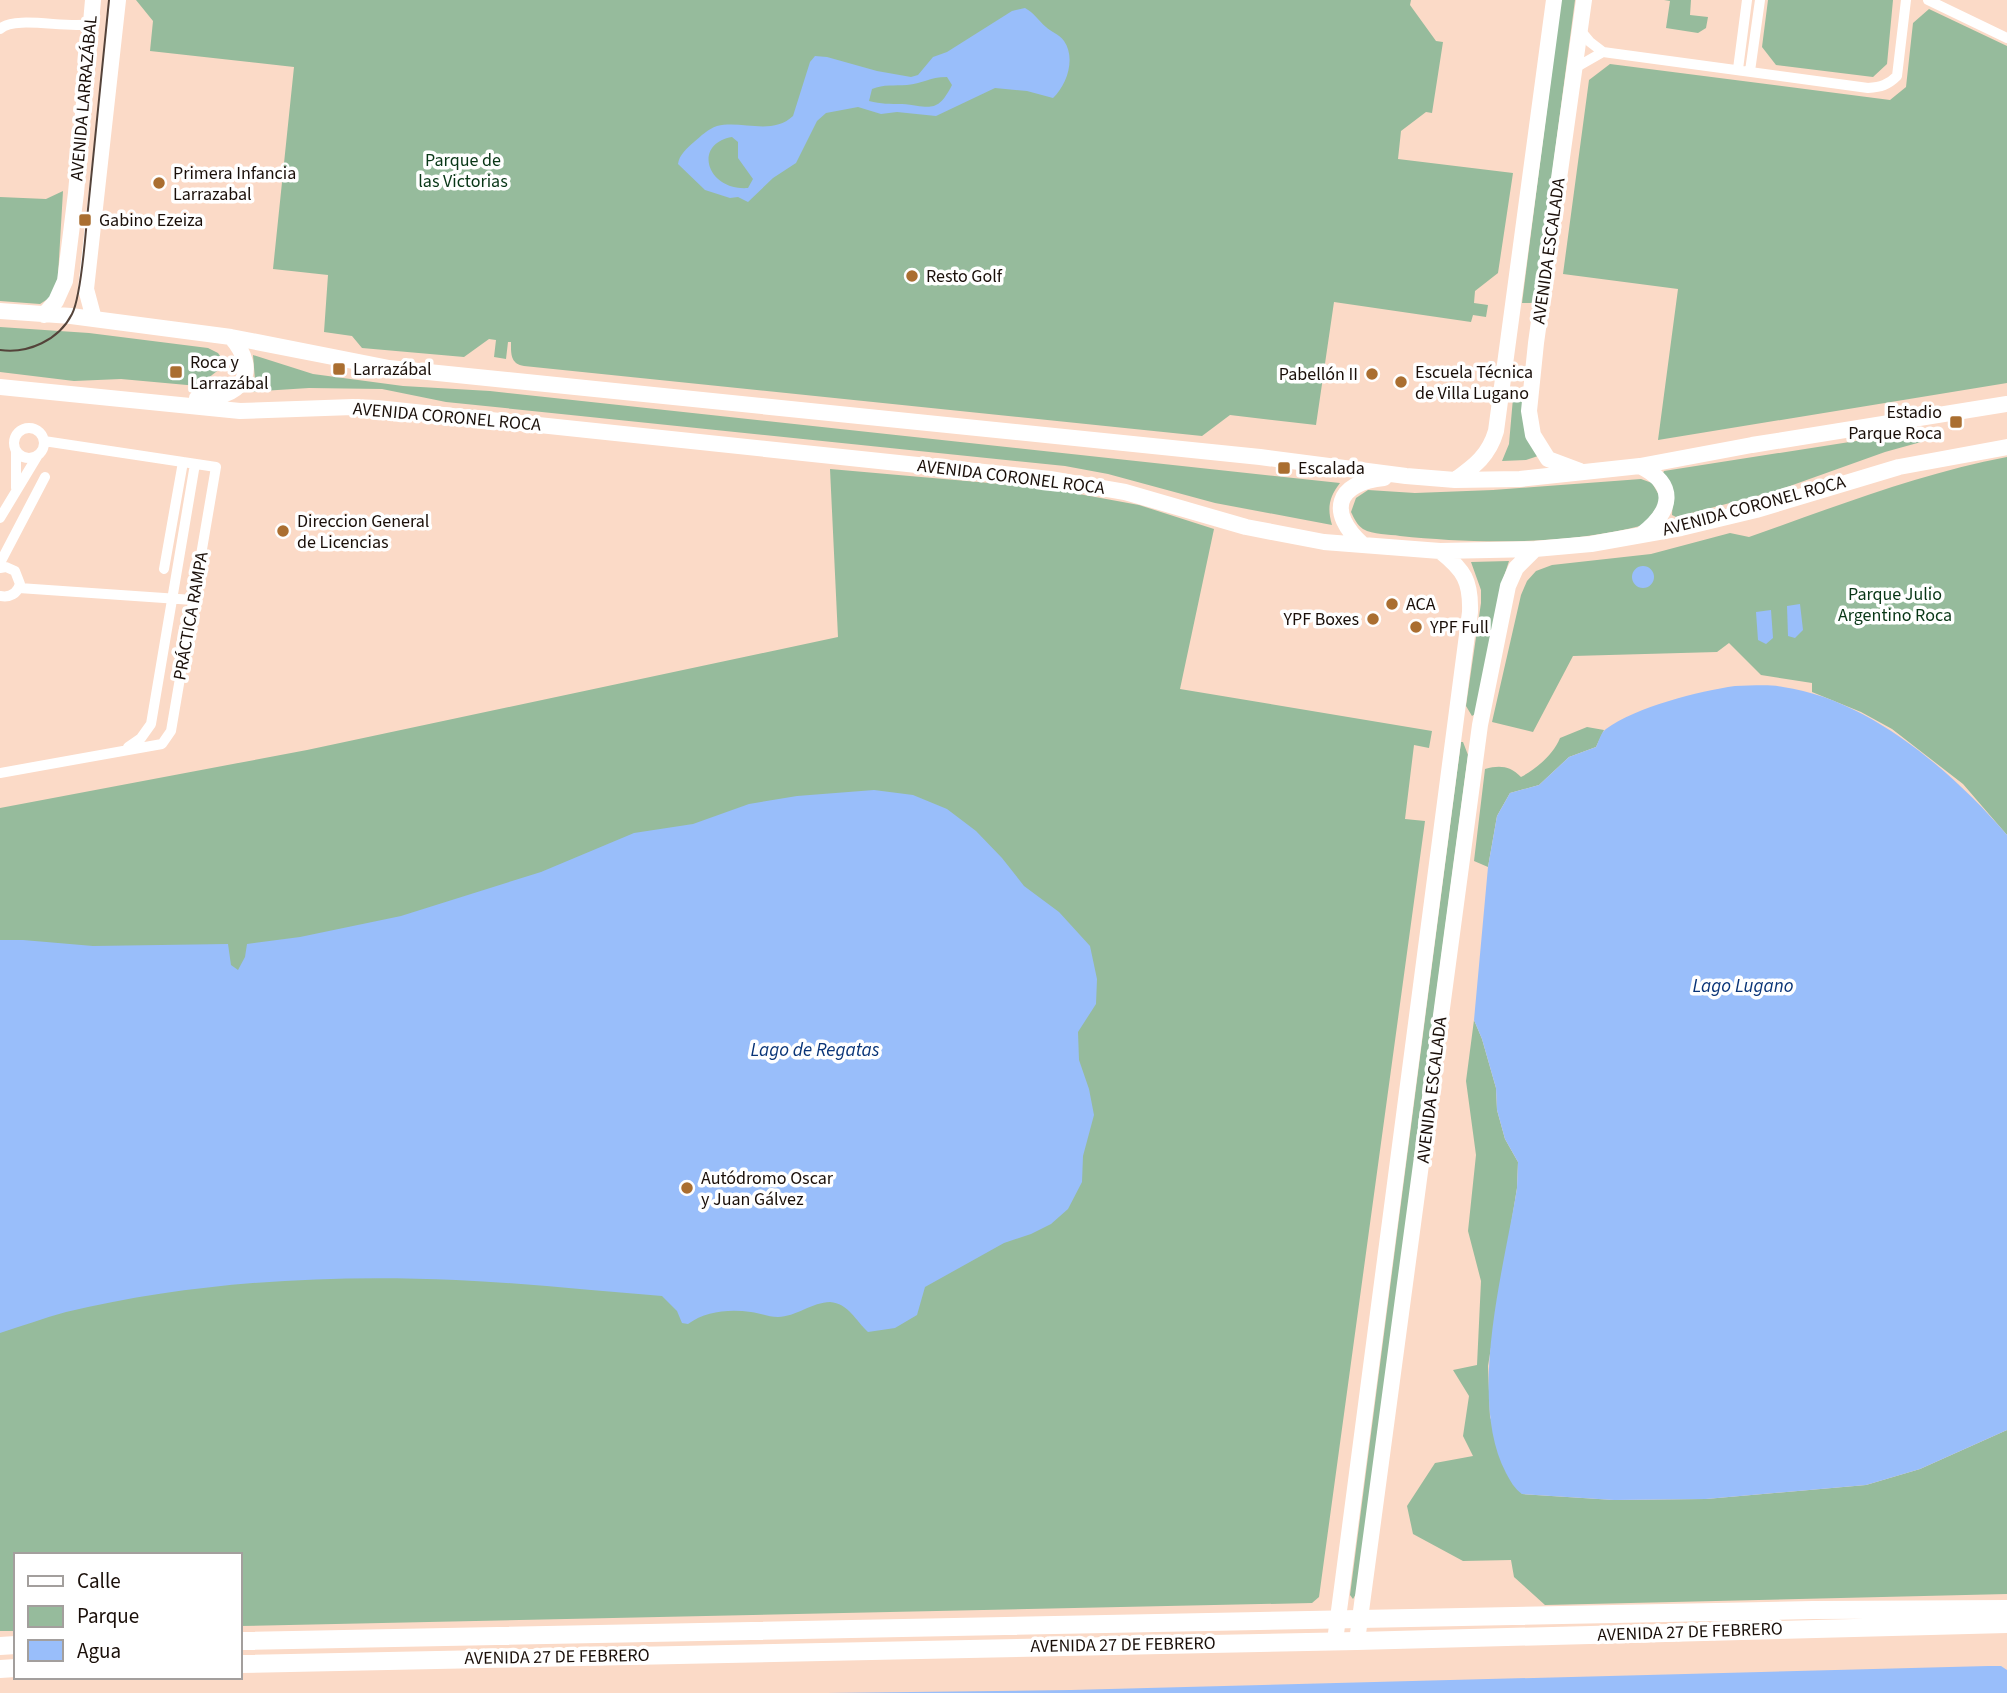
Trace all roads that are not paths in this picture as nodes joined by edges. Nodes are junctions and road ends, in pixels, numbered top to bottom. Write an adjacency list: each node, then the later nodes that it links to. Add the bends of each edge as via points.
1 (93, 0): 9 (main road, AVENIDA LARRAZÁBAL)
2 (118, 0): 20 (main road, AVENIDA LARRAZÁBAL, via 86,289)
3 (1554, 0): 18 (main road, AVENIDA ESCALADA)
4 (1584, 0): 11 (main road, AVENIDA ESCALADA)
5 (1747, 0): 15 (street)
6 (1760, 0): 16 (street)
7 (1906, 0): 16 (street, via 1897,76 1890,83 1868,88)
8 (1928, 0): 12 (street)
9 (90, 24): 10 (street, via 17,22); 19 (main road, AVENIDA LARRAZÁBAL, via 65,281 57,301)
10 (0, 29)
11 (1580, 30): 13 (street); 14 (main road, AVENIDA ESCALADA)
12 (2007, 38)
13 (1603, 52): 14 (street); 15 (street)
14 (1575, 68): 24 (main road, AVENIDA ESCALADA)
15 (1738, 69): 16 (street)
16 (1751, 71)
17 (0, 312): 19 (main road)
18 (1513, 312): 21 (main road, AVENIDA ESCALADA); 24 (main road, via 1526,316 1530,324 1525,369)
19 (44, 315): 20 (main road)
20 (94, 319): 22 (main road)
21 (1510, 331): 24 (main road, via 1515,344 1510,387 1516,393); 36 (main road, AVENIDA ESCALADA, via 1493,441 1483,458)
22 (231, 337): 25 (main road, via 245,357 244,375 237,388 216,398 178,397); 34 (main road, via 389,368)
23 (0, 387): 25 (main road, AVENIDA CORONEL ROCA)
24 (1530, 389): 33 (main road, AVENIDA ESCALADA, via 1530,424 1543,452 1548,459)
25 (165, 403): 40 (main road, AVENIDA CORONEL ROCA, via 251,411 377,408 1050,479 1125,492 1277,534)
26 (2007, 404): 32 (main road)
27 (44, 441): 29 (street, via 40,432 26,428 14,437); 30 (street); 31 (street)
28 (2007, 447): 39 (main road, AVENIDA CORONEL ROCA, via 1909,464 1717,520)
29 (16, 452): 30 (street, via 24,458); 37 (street)
30 (38, 455): 37 (street)
31 (189, 463): 44 (street); 46 (street); 48 (street, PRÁCTICA RAMPA, via 216,467)
32 (1640, 466): 33 (main road); 39 (main road, via 1653,472 1667,499 1660,518)
33 (1585, 472): 36 (main road)
34 (1406, 476): 36 (main road); 40 (main road, via 1370,480 1344,495 1340,513)
35 (45, 477): 43 (street)
36 (1455, 480)
37 (16, 491): 38 (street)
38 (0, 519)
39 (1640, 535): 41 (main road, AVENIDA CORONEL ROCA)
40 (1362, 544): 42 (main road, AVENIDA CORONEL ROCA)
41 (1535, 550): 42 (main road, AVENIDA CORONEL ROCA); 50 (main road, AVENIDA ESCALADA, via 1516,568 1508,586)
42 (1440, 551): 49 (main road, AVENIDA ESCALADA, via 1467,579 1471,597)
43 (0, 566): 45 (street, via 15,570)
44 (164, 569)
45 (19, 588): 46 (street); 47 (street)
46 (171, 598): 48 (street); 51 (street, via 150,724 141,738)
47 (2, 599)
48 (193, 600): 51 (street, PRÁCTICA RAMPA, via 171,730 162,744)
49 (1457, 721): 50 (main road); 55 (main road, AVENIDA ESCALADA)
50 (1480, 725): 54 (main road, AVENIDA ESCALADA)
51 (123, 751): 52 (street, PRÁCTICA RAMPA)
52 (0, 773)
53 (2007, 1609): 54 (main road, AVENIDA 27 DE FEBRERO)
54 (1360, 1618): 55 (main road, AVENIDA 27 DE FEBRERO); 59 (main road, AVENIDA ESCALADA)
55 (1338, 1619): 57 (main road, AVENIDA 27 DE FEBRERO); 58 (main road, AVENIDA ESCALADA)
56 (2007, 1624): 59 (main road, AVENIDA 27 DE FEBRERO)
57 (242, 1641)
58 (1335, 1641): 59 (main road, AVENIDA 27 DE FEBRERO); 60 (main road, AVENIDA 27 DE FEBRERO)
59 (1357, 1641)
60 (242, 1664)

